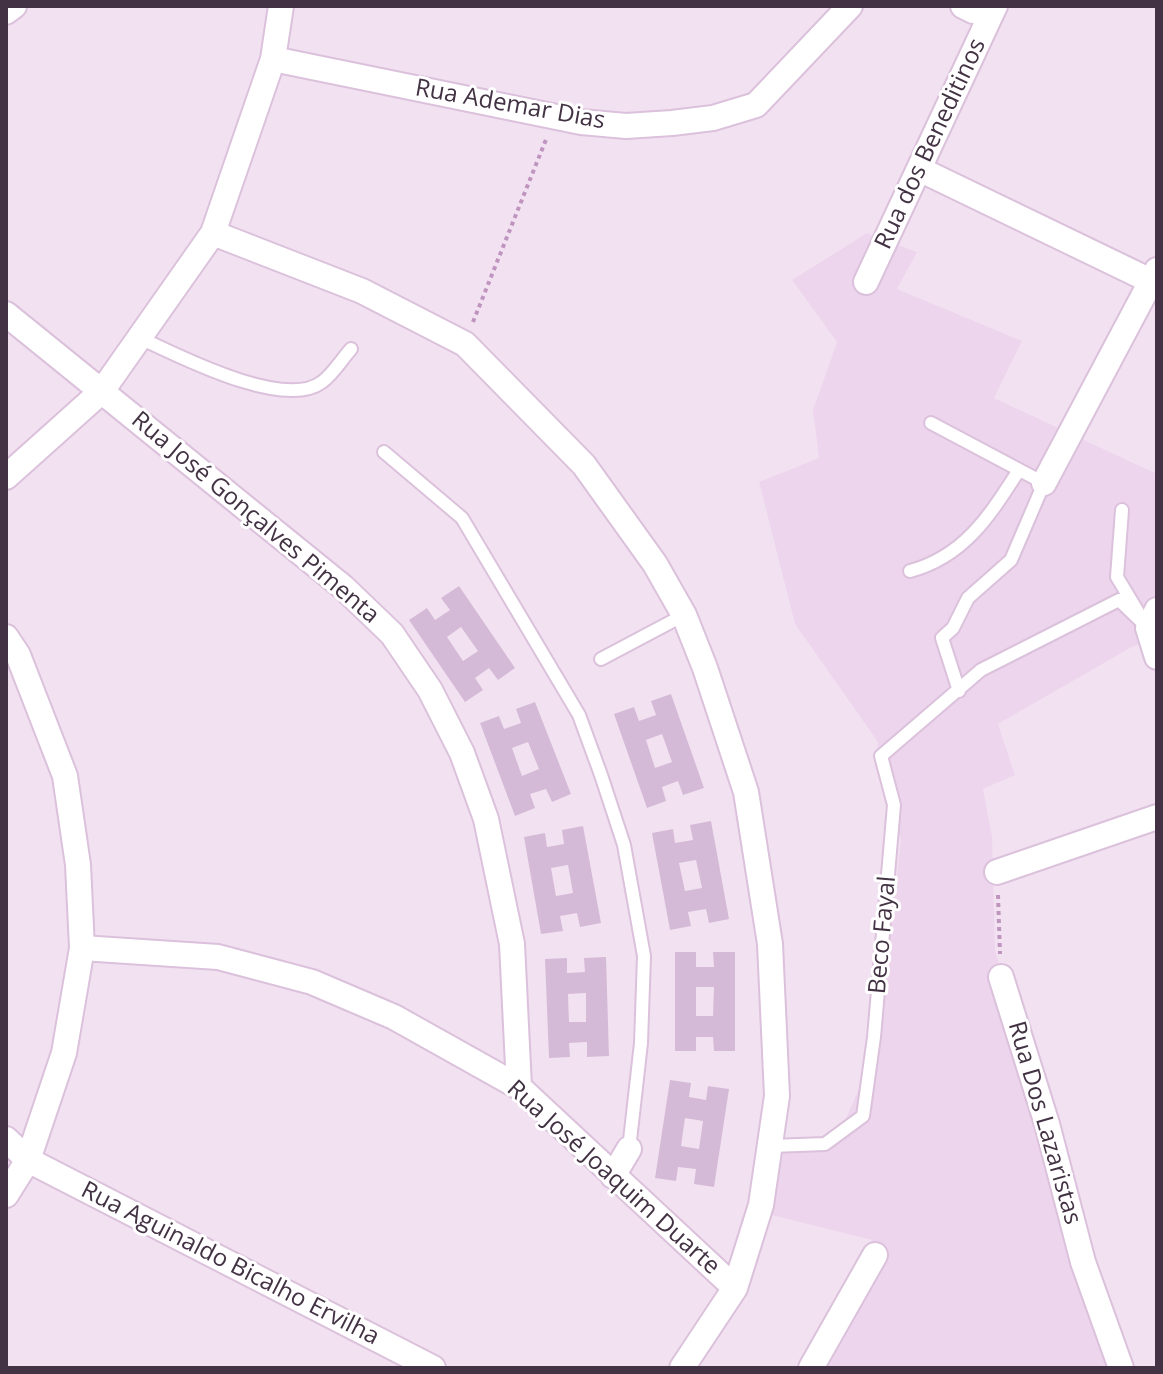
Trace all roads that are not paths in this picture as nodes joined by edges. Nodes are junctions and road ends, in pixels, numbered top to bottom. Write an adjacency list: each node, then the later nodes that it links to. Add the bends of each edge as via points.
1 (14, 6): 6 (street)
2 (850, 6): 7 (street, Rua Ademar Dias, via 756,105 672,123 626,126 555,116)
3 (963, 6): 5 (street)
4 (276, 7): 7 (street)
5 (993, 10): 8 (street, Rua dos Beneditinos)
6 (6, 12)
7 (273, 59): 9 (street)
8 (919, 169): 10 (street); 11 (street, Rua dos Beneditinos)
9 (213, 233): 13 (street); 23 (street, via 362,291 465,344 584,465 655,564)
10 (1155, 278): 20 (street)
11 (866, 282)
12 (6, 314): 15 (street, Rua José Gonçalves Pimenta)
13 (138, 337): 14 (lane, via 233,379 272,389 307,389 322,383); 15 (street)
14 (351, 349)
15 (102, 391): 19 (street); 33 (street, Rua José Gonçalves Pimenta, via 343,587 392,634 430,690 462,753 486,819 512,944)
16 (931, 423): 18 (lane)
17 (384, 452): 36 (lane, via 462,518 579,715 601,775 624,845 644,956)
18 (1019, 470): 20 (lane); 22 (lane, via 986,522 946,557)
19 (6, 477)
20 (1044, 483): 28 (lane, via 1011,560 968,598 942,638)
21 (1122, 510): 24 (lane, via 1117,577)
22 (910, 571)
23 (684, 615): 27 (lane); 35 (street, via 741,778 751,822 770,944 777,1096)
24 (1152, 619): 26 (street); 28 (lane, via 1119,600 981,670)
25 (6, 637): 31 (street, via 18,655 65,776 78,865)
26 (1157, 657)
27 (601, 659)
28 (959, 691): 35 (lane, Beco Fayal, via 881,756 894,805 863,1116 825,1144)
29 (1157, 817): 30 (street)
30 (997, 872)
31 (82, 948): 33 (street, Rua José Joaquim Duarte, via 218,957 312,982 394,1017); 37 (street, via 64,1053)
32 (1001, 977): 45 (street, Rua Dos Lazaristas, via 1083,1262)
33 (519, 1087): 38 (street, Rua José Joaquim Duarte)
34 (6, 1139): 37 (street, Rua Aguinaldo Bicalho Ervilha)
35 (771, 1146): 41 (street, via 761,1205)
36 (629, 1149): 38 (street)
37 (28, 1160): 39 (street); 42 (street, Rua Aguinaldo Bicalho Ervilha)
38 (613, 1176): 41 (street, Rua José Joaquim Duarte)
39 (6, 1195)
40 (875, 1255): 44 (street)
41 (735, 1288): 43 (street)
42 (433, 1368)
43 (682, 1368)
44 (811, 1368)
45 (1121, 1368)

